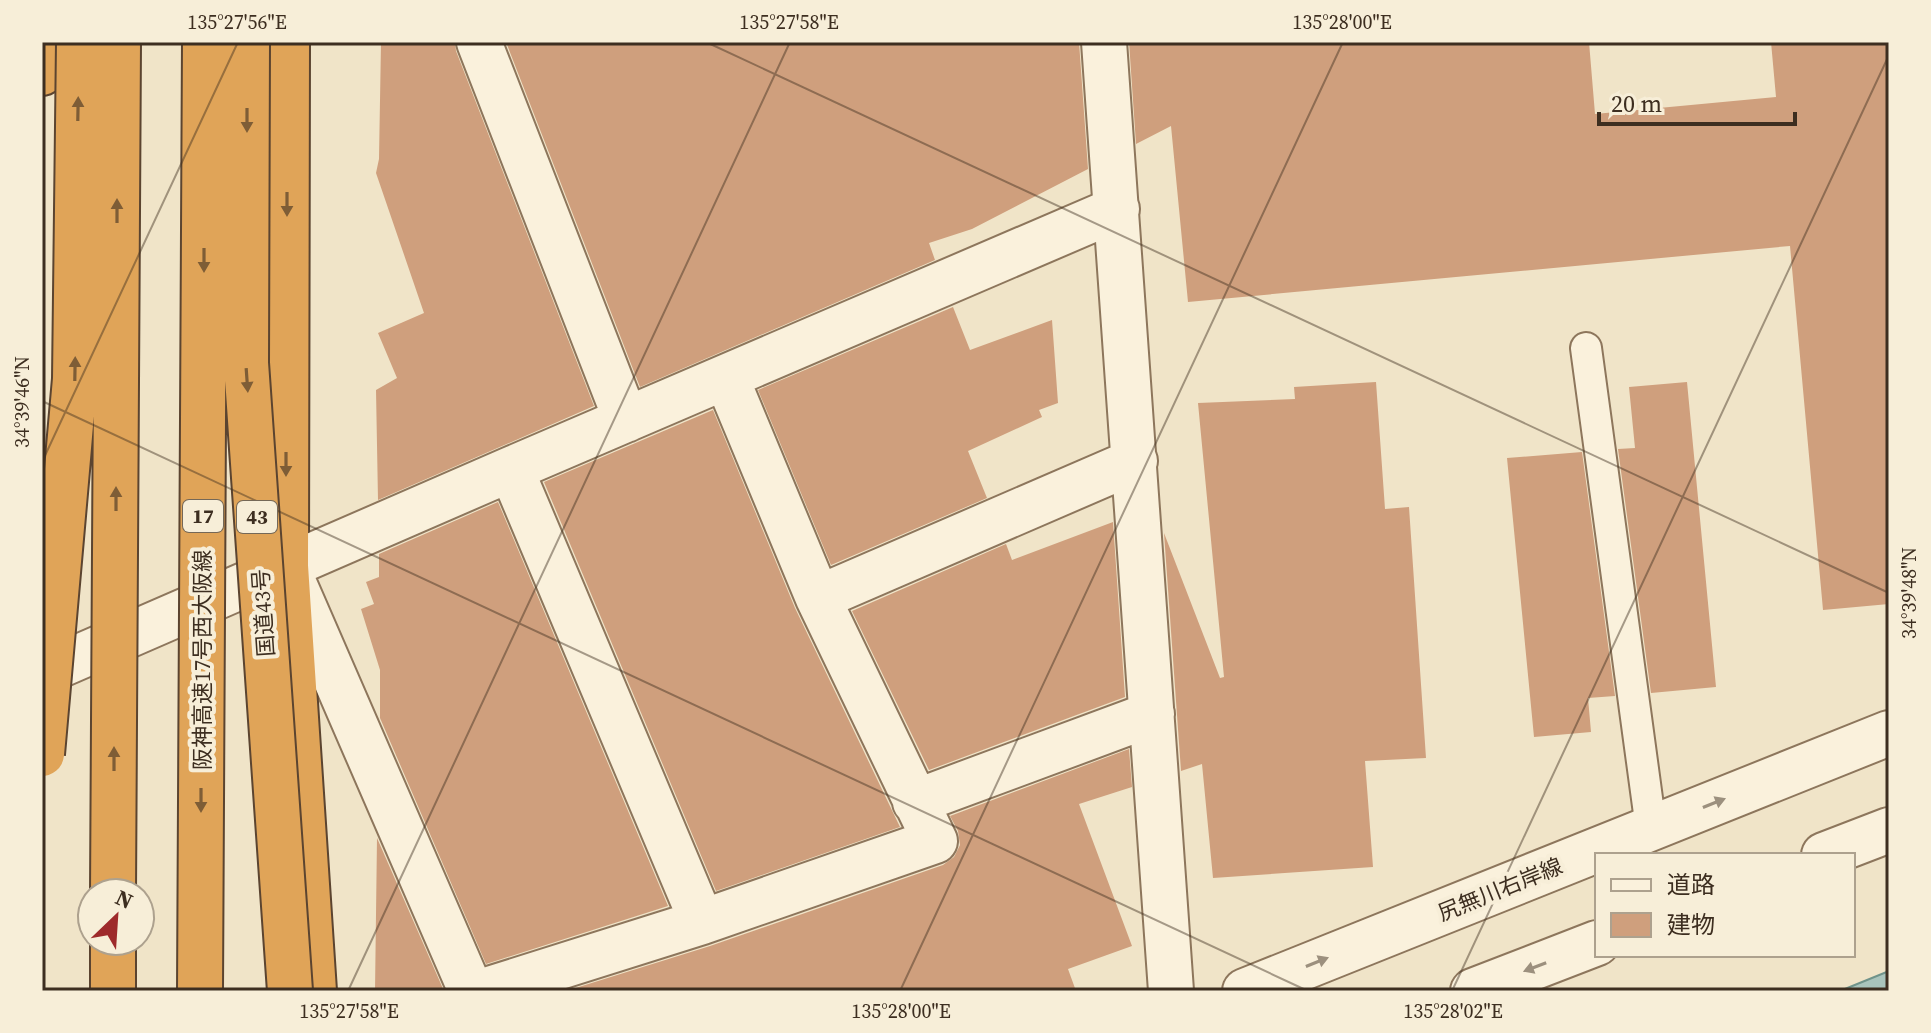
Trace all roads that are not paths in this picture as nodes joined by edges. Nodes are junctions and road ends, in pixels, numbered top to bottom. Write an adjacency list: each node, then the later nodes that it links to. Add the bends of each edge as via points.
1 (42, 42): 9 (highway)
2 (79, 42): 21 (highway, one-way to 2, bridge, via 75,379)
3 (118, 42): 26 (highway, one-way to 3, bridge)
4 (205, 42): 31 (highway, 阪神高速17号西大阪線 / 17, one-way to 31, bridge)
5 (247, 42): 32 (highway, 国道43号 / 43, one-way to 32, bridge, via 246,363)
6 (287, 42): 16 (highway, 43, one-way to 16)
7 (479, 42): 13 (street)
8 (1104, 42): 10 (street)
9 (42, 73)
10 (1117, 209): 12 (street); 14 (street)
11 (1586, 348): 23 (lane)
12 (726, 377): 13 (street); 17 (street)
13 (626, 420): 15 (street)
14 (1135, 461): 17 (street); 19 (street)
15 (511, 469): 16 (street); 27 (street)
16 (286, 566): 18 (street); 33 (highway, 43); 34 (street)
17 (818, 598): 22 (street)
18 (42, 673)
19 (1152, 714): 22 (street); 36 (street)
20 (1889, 733): 23 (street, 尻無川右岸線, one-way to 20)
21 (42, 754)
22 (915, 802): 27 (street, via 935,841)
23 (1651, 828): 37 (street, 尻無川右岸線, one-way to 23)
24 (1889, 830): 25 (street)
25 (1829, 853)
26 (113, 877)
27 (702, 922): 35 (street)
28 (1595, 944): 38 (street, one-way to 38)
29 (113, 957): 30 (highway)
30 (113, 990)
31 (200, 991)
32 (290, 991)
33 (314, 991)
34 (471, 991)
35 (483, 991)
36 (1171, 991)
37 (1245, 991)
38 (1473, 991)

